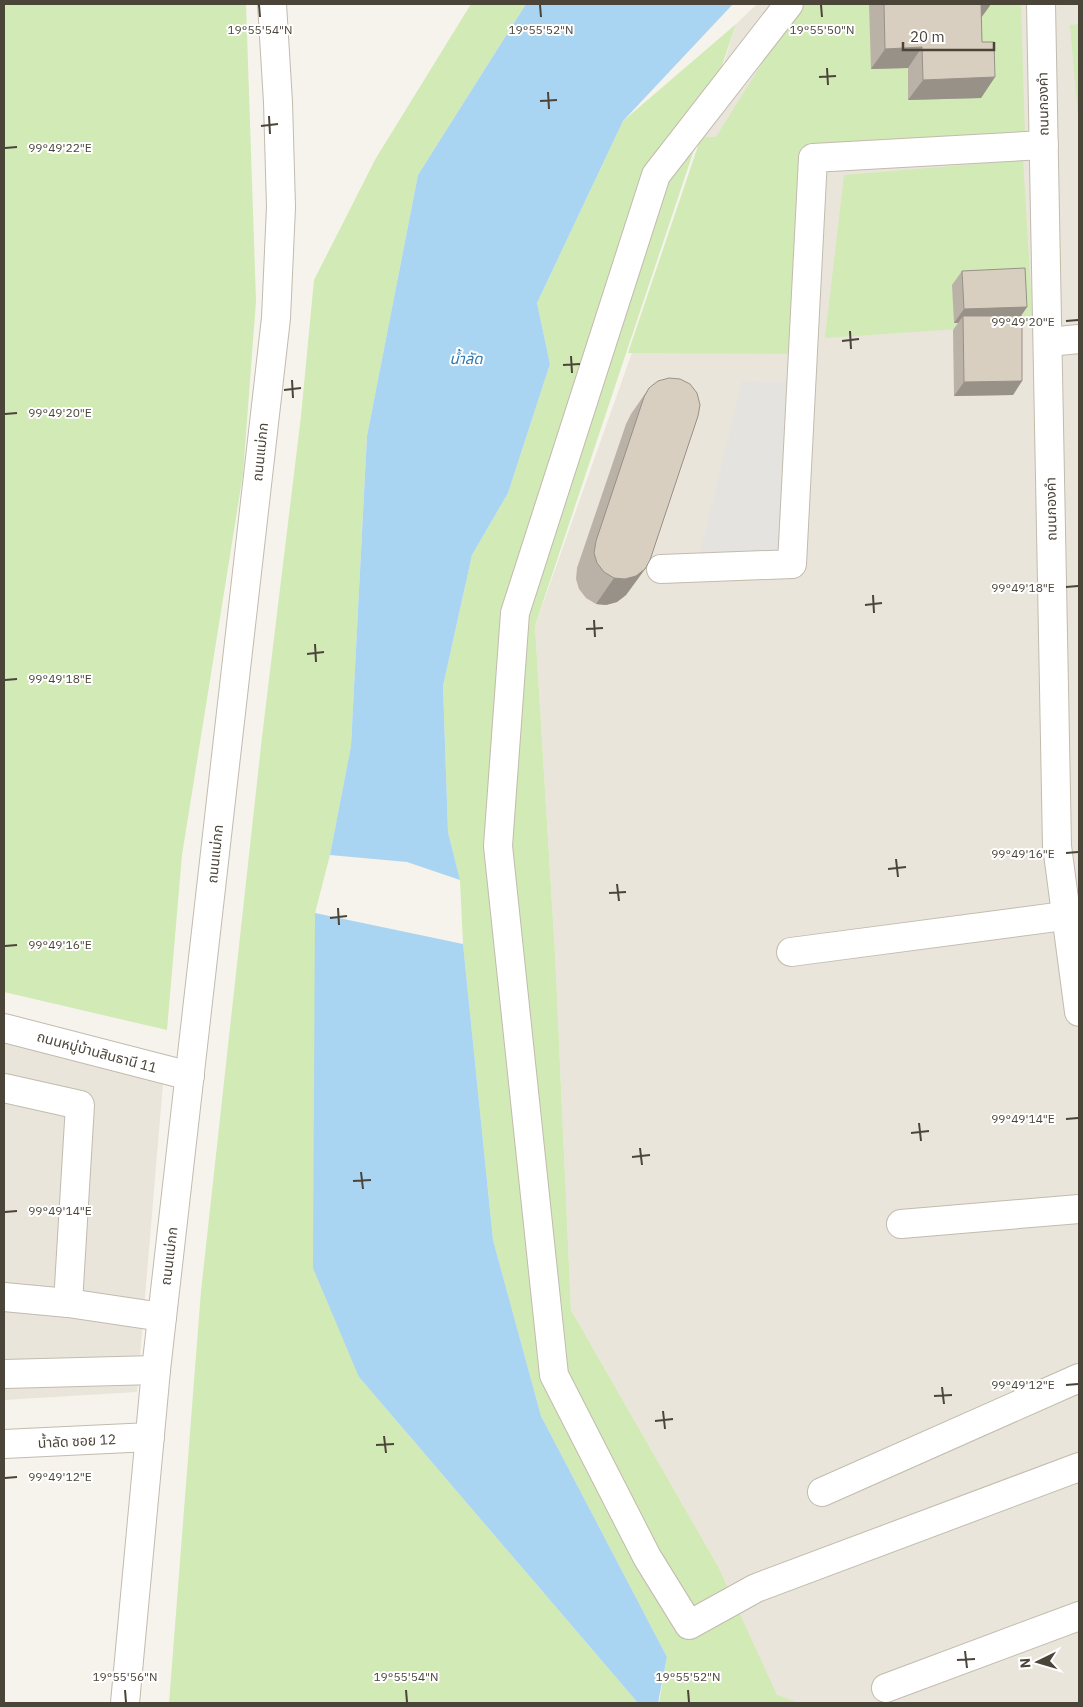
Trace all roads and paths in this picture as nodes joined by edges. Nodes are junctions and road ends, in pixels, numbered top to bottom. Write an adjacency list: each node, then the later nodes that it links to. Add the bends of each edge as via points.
1 (272, 4): 13 (street, ถนนแม่กก, via 280,207 276,318)
2 (789, 4): 25 (street, via 656,175 516,613 498,846 554,1375 647,1557 688,1625 756,1588)
3 (1041, 4): 4 (street, ถนนกองคำ)
4 (1044, 145): 6 (street, ถนนกองคำ); 7 (street, via 813,158 792,564)
5 (1079, 339): 6 (street)
6 (1048, 342): 8 (street, ถนนกองคำ)
7 (662, 569)
8 (1068, 844): 9 (street, ถนนกองคำ)
9 (1073, 916): 10 (street); 11 (street, ถนนกองคำ)
10 (791, 952)
11 (1079, 1012)
12 (4, 1028): 13 (street, ถนนหมู่บ้านสินธานี 11)
13 (190, 1076): 19 (street, ถนนแม่กก)
14 (4, 1088): 18 (street, via 80,1104)
15 (1079, 1209): 16 (street)
16 (901, 1224)
17 (4, 1297): 18 (street)
18 (68, 1303): 19 (street)
19 (162, 1317): 20 (street, ถนนแม่กก)
20 (156, 1370): 21 (street); 23 (street, ถนนแม่กก)
21 (4, 1374)
22 (1079, 1378): 26 (street)
23 (150, 1437): 24 (street, น้ำลัด ซอย 12); 29 (street, ถนนแม่กก)
24 (4, 1444)
25 (1079, 1467)
26 (822, 1492)
27 (1079, 1616): 28 (street)
28 (886, 1688)
29 (125, 1703)

